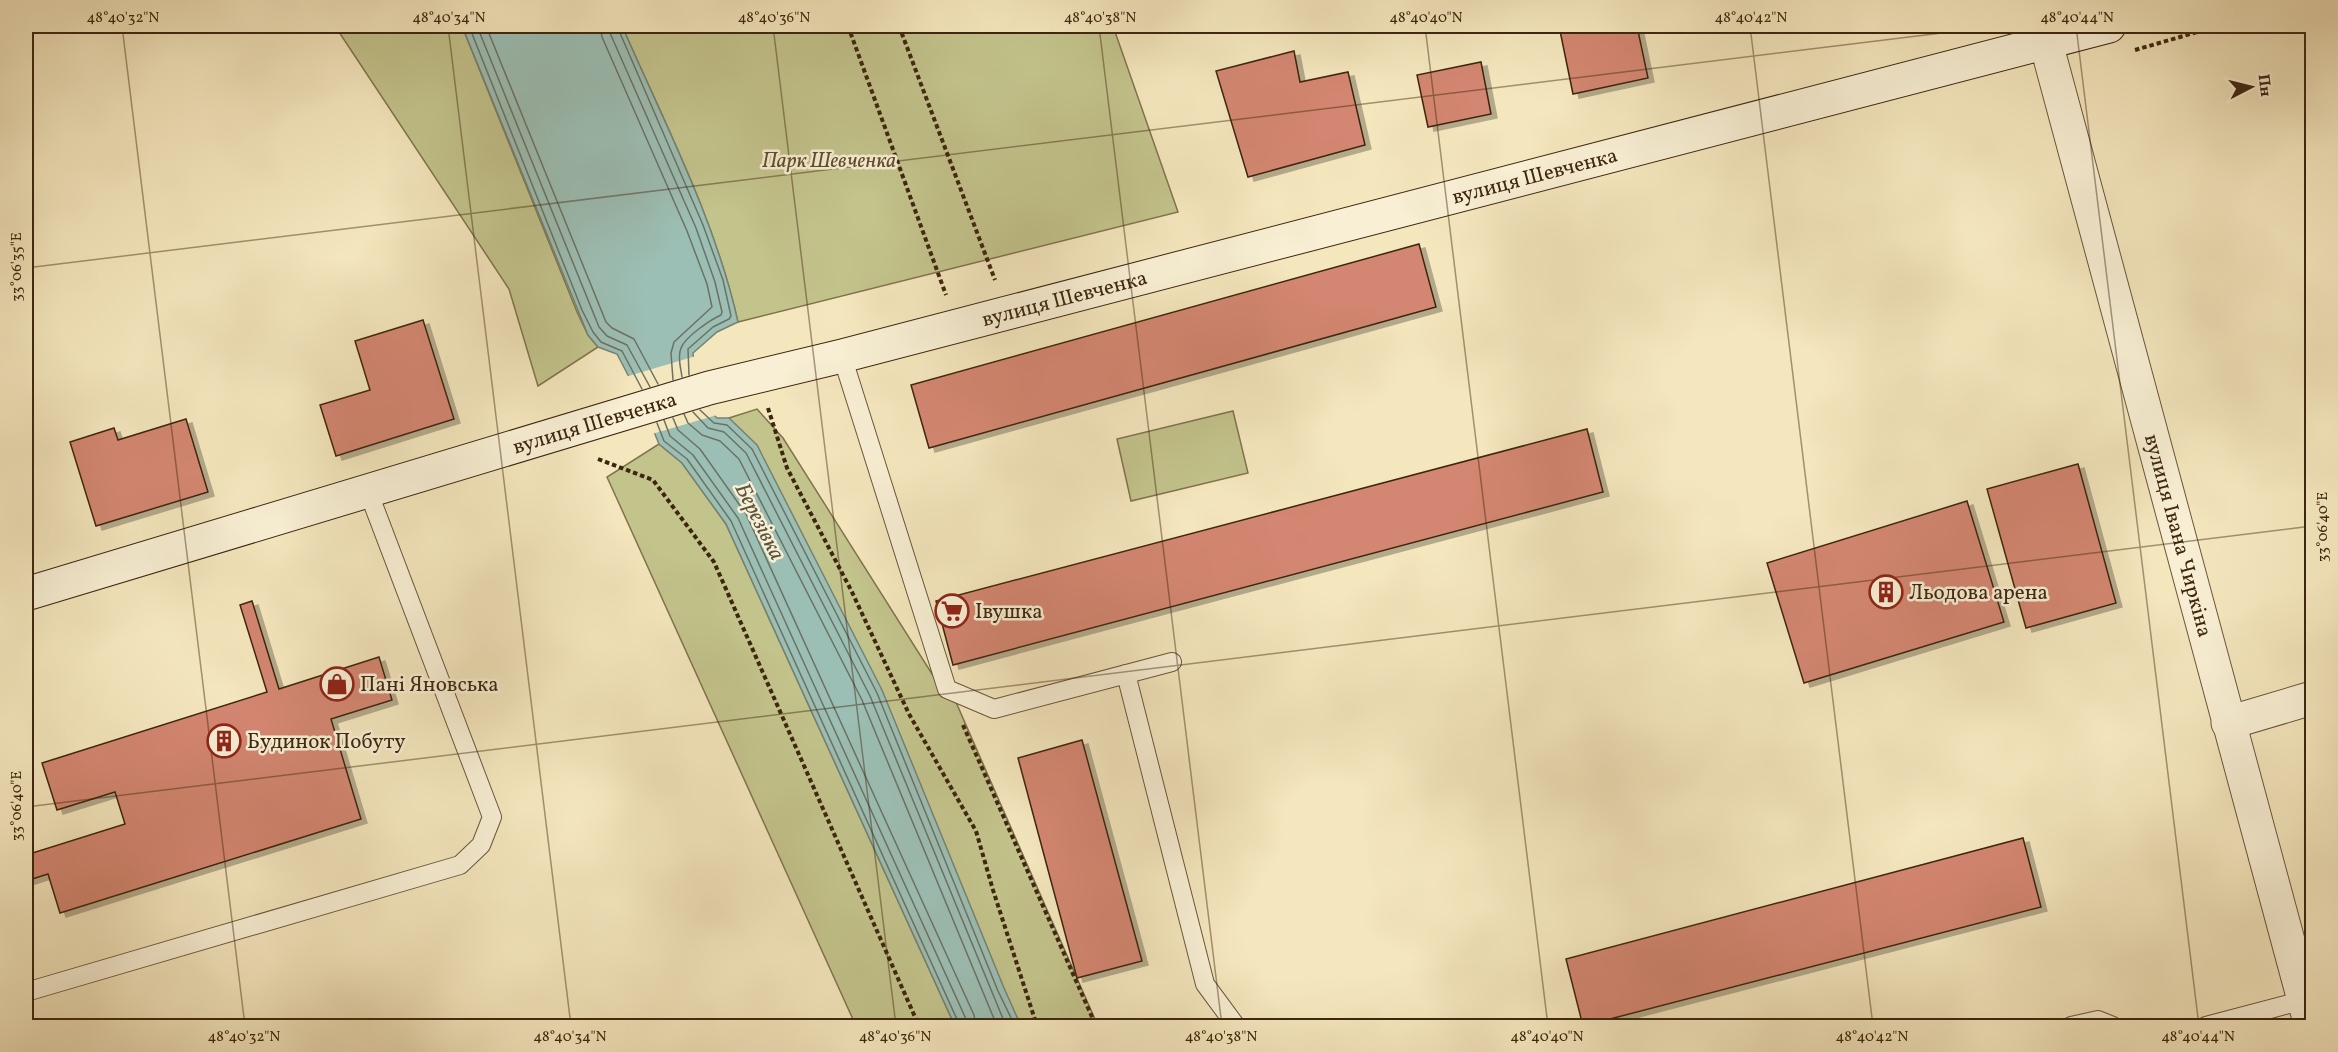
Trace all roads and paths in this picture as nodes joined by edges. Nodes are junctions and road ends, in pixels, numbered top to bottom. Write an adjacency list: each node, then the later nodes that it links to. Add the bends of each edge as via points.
1 (848, 26): 6 (path)
2 (899, 26): 5 (path)
3 (2109, 26): 4 (main road, вулиця Шевченка)
4 (2046, 43): 7 (main road, вулиця Шевченка); 16 (main road, вулиця Івана Чиркіна)
5 (997, 286)
6 (947, 299)
7 (842, 356): 10 (main road, вулиця Шевченка, via 709,388); 14 (lane)
8 (768, 407): 20 (path, via 788,468 909,714 976,831)
9 (597, 459): 19 (path, via 653,480 714,562)
10 (368, 491): 11 (main road, вулиця Шевченка); 17 (lane, via 492,817 481,845 460,865)
11 (26, 594)
12 (1172, 662): 13 (lane)
13 (1126, 674): 14 (lane, via 993,710); 22 (lane, via 1205,984)
14 (947, 689): 21 (path)
15 (2313, 698): 16 (main road)
16 (2228, 723): 18 (main road, вулиця Івана Чиркіна)
17 (26, 992)
18 (2307, 1013): 25 (lane)
19 (919, 1026)
20 (1037, 1026)
21 (1096, 1026)
22 (1236, 1026)
23 (2072, 1026): 24 (lane, via 2098,1020)
24 (2113, 1026)
25 (2206, 1026)

